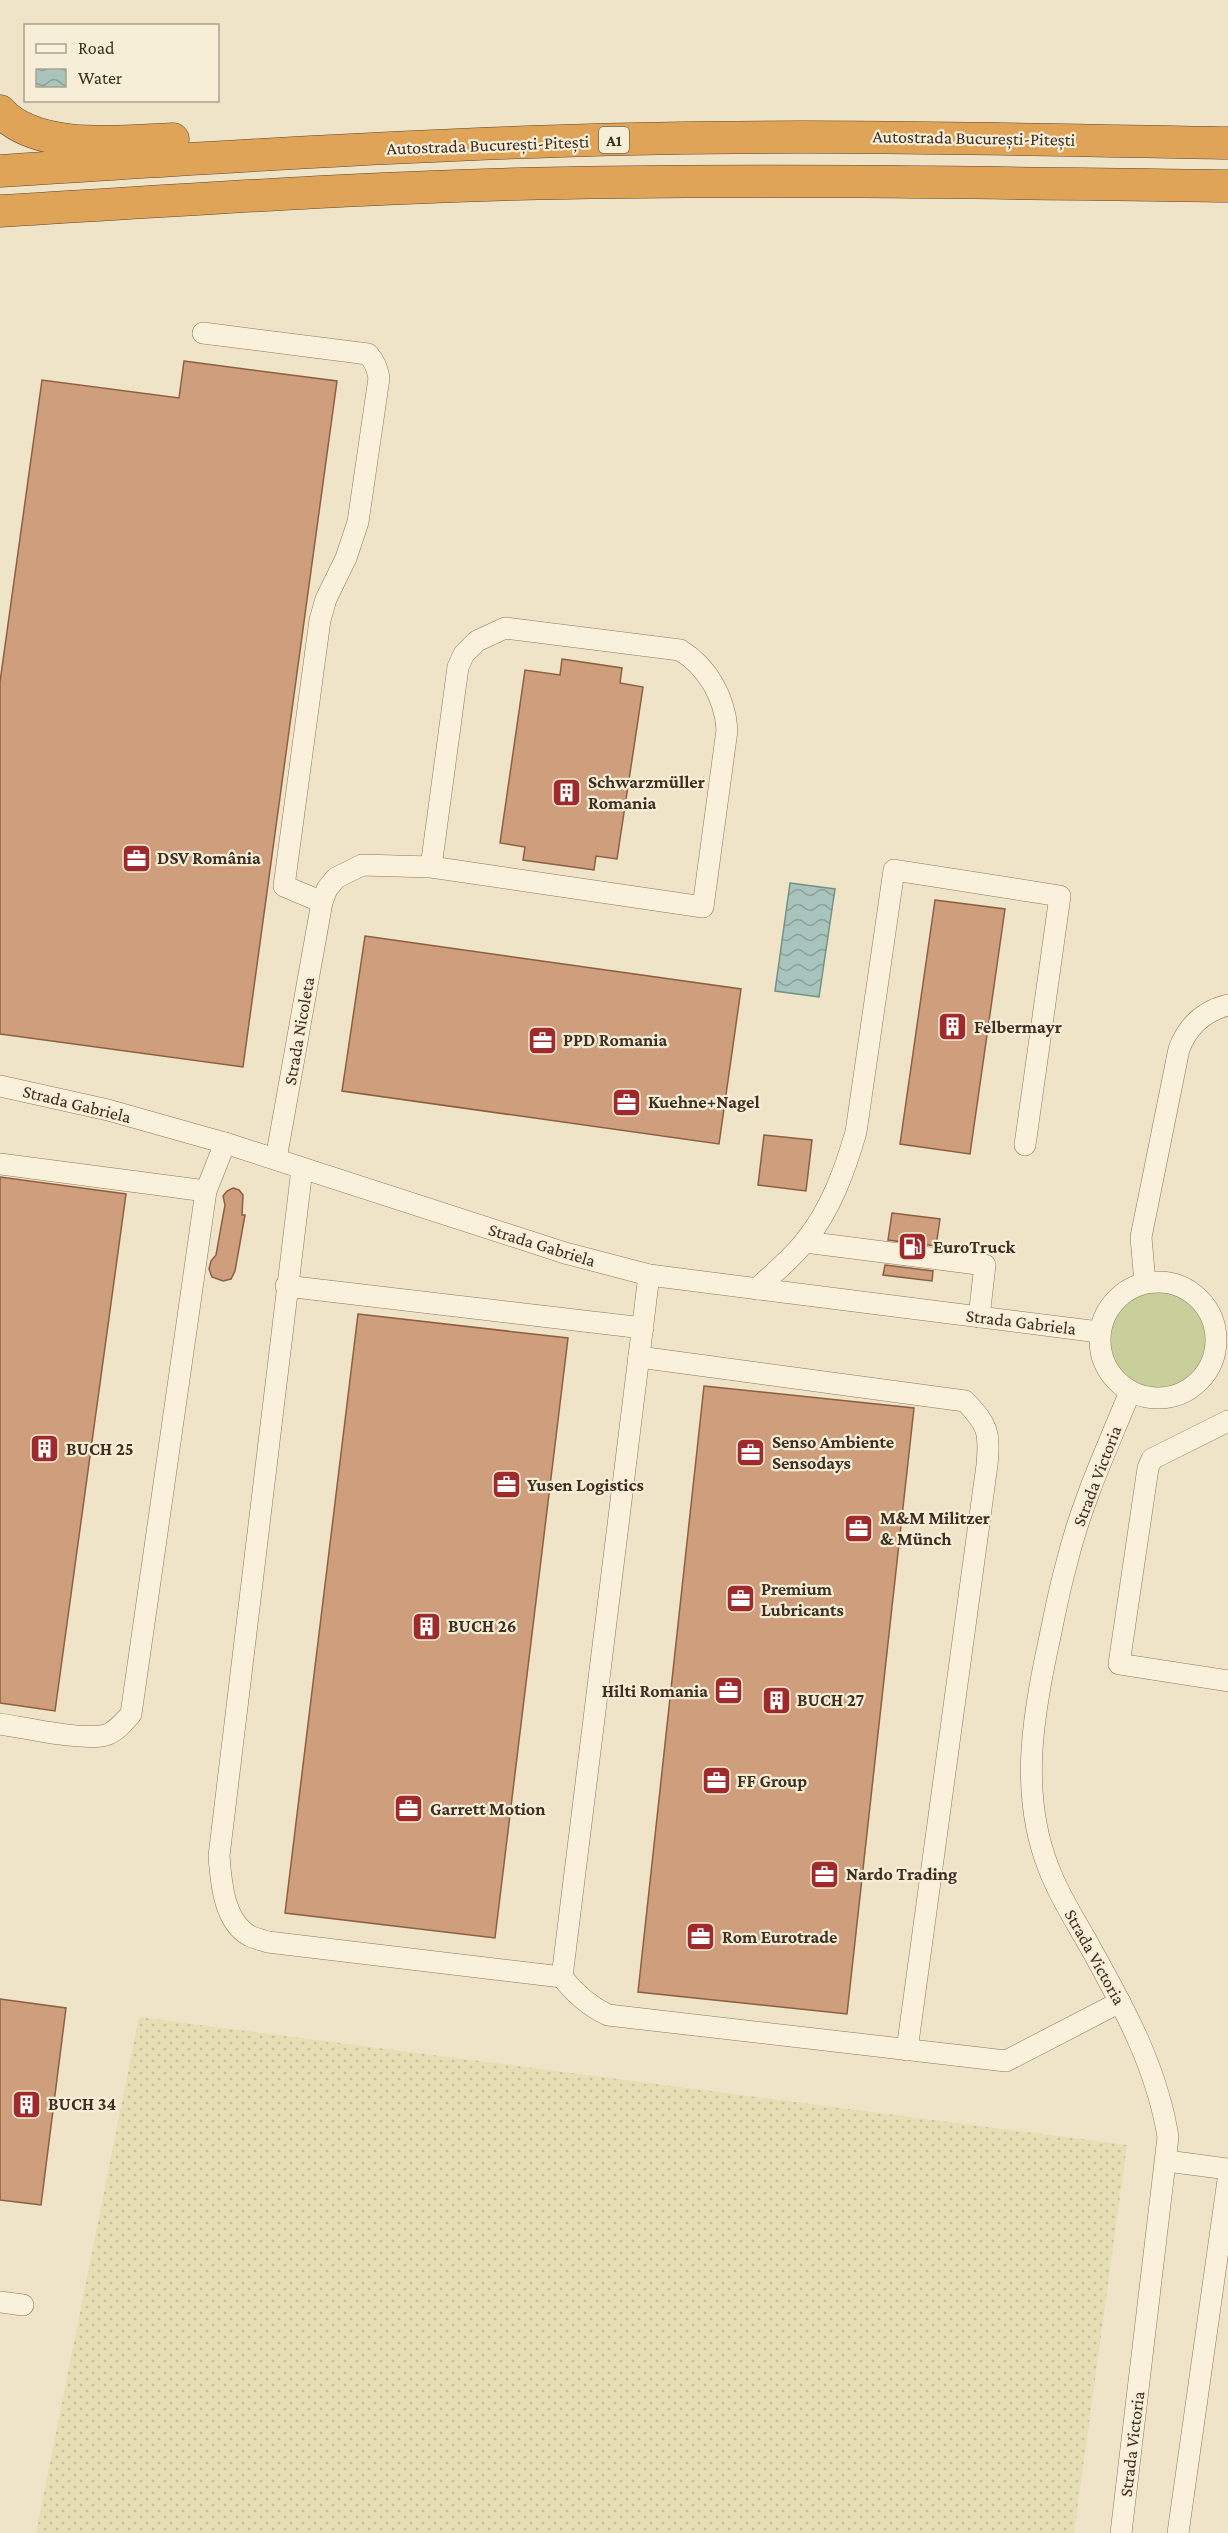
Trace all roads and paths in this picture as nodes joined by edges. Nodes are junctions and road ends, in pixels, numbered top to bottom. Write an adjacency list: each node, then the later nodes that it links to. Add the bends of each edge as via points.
1 (0, 111): 2 (highway, via 37,134 82,140 605,130)
2 (876, 136): 3 (highway, Autostrada București-Pitești / A1); 4 (highway, Autostrada București-Pitești / A1, via 552,141)
3 (1228, 143)
4 (0, 171)
5 (1228, 186): 6 (highway, via 852,181 565,183)
6 (0, 211)
7 (203, 333): 9 (street, via 368,354 379,378 358,522 321,620 284,886)
8 (431, 867): 8 (street, via 458,668 477,640 505,628 680,650 694,659 713,684 726,714 727,730 703,907); 9 (street, via 362,865 336,878)
9 (321, 902): 14 (street, Strada Nicoleta)
10 (1228, 1005): 20 (street, via 1202,1016 1184,1036 1179,1049 1141,1237)
11 (0, 1086): 12 (street, Strada Gabriela, via 108,1110)
12 (225, 1143): 14 (street, Strada Gabriela); 17 (street)
13 (1025, 1145): 18 (street, via 1060,896 894,870 856,1132 830,1201)
14 (276, 1159): 16 (street, Strada Gabriela)
15 (0, 1164): 17 (street)
16 (302, 1169): 19 (street, Strada Gabriela, via 565,1253); 21 (street)
17 (206, 1191): 31 (street, via 131,1714 122,1726 107,1734 87,1736)
18 (805, 1242): 22 (street); 23 (street, via 985,1265)
19 (650, 1275): 22 (street, Strada Gabriela); 24 (street)
20 (1145, 1283): 25 (street, via 1160,1281 1190,1291); 26 (street, via 1115,1301 1103,1318)
21 (286, 1286): 24 (street); 32 (street, via 219,1856 225,1899 234,1921 249,1936 268,1942)
22 (757, 1289): 23 (street, Strada Gabriela)
23 (979, 1317): 26 (street, Strada Gabriela)
24 (643, 1328): 27 (street)
25 (1222, 1330): 28 (street, via 1210,1366 1200,1381 1184,1393 1148,1398)
26 (1100, 1332): 28 (street, via 1105,1367)
27 (639, 1357): 32 (street); 34 (street, via 965,1401 983,1419 989,1442 987,1465)
28 (1130, 1392): 33 (street, Strada Victoria, via 1067,1561 1039,1690 1030,1756 1038,1835 1049,1869)
29 (1228, 1421): 30 (street, via 1152,1459 1119,1664)
30 (1228, 1681)
31 (0, 1724)
32 (562, 1977): 34 (street, via 574,1993 608,2015)
33 (1120, 2002): 34 (street, via 1006,2061); 35 (street, Strada Victoria, via 1164,2109)
34 (907, 2050)
35 (1167, 2161): 36 (street); 40 (street, Strada Victoria)
36 (1228, 2169)
37 (1228, 2180): 41 (street)
38 (0, 2302): 39 (street)
39 (23, 2305)
40 (1121, 2533)
41 (1179, 2533)

